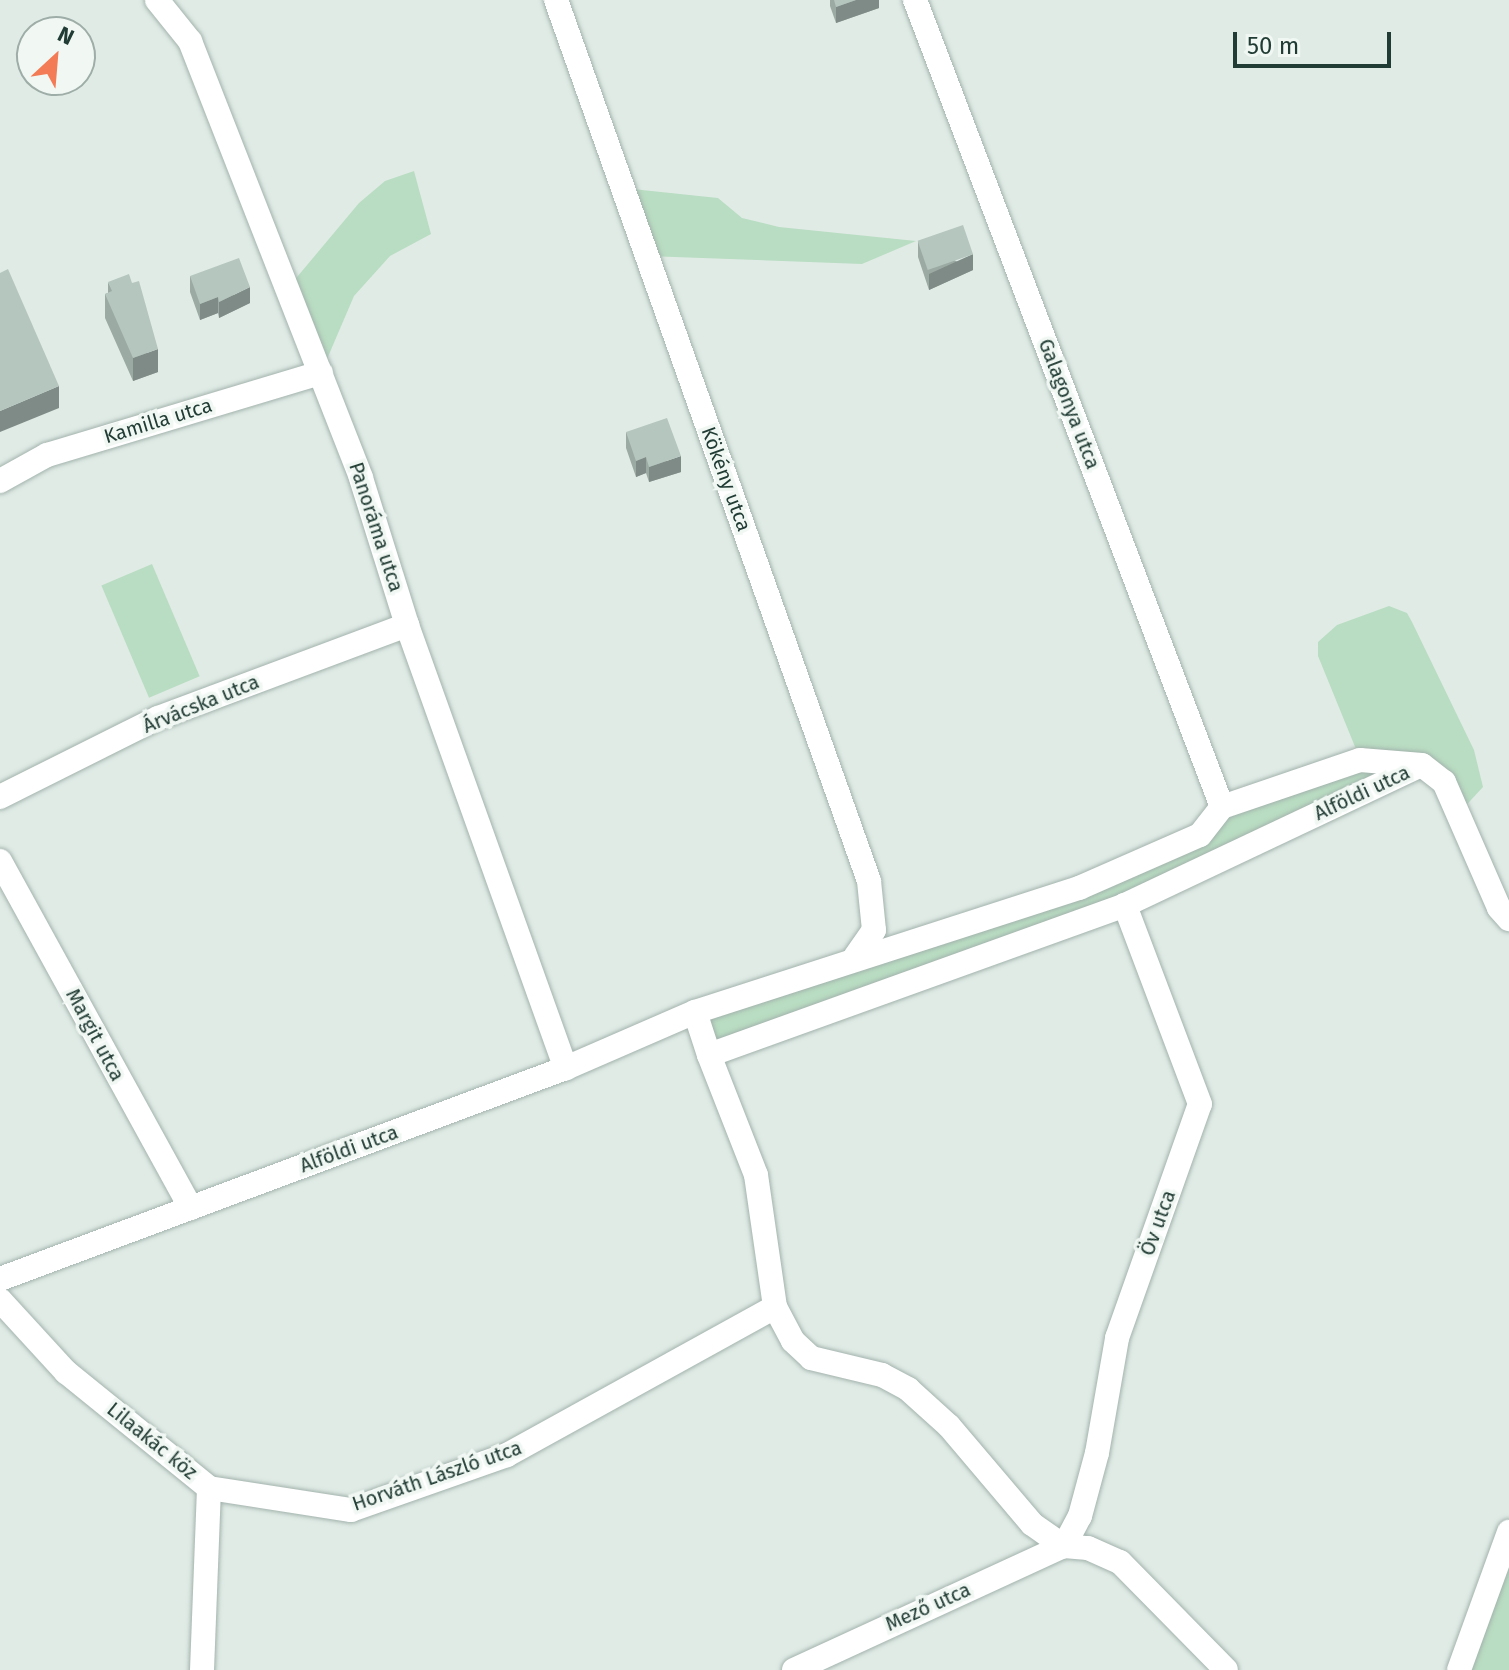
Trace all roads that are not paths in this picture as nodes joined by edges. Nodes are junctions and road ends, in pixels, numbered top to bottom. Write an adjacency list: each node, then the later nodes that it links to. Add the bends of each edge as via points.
1 (157, 0): 4 (street, Panoráma utca, via 190,41)
2 (556, 0): 13 (street, Kökény utca, via 869,881 874,930)
3 (915, 0): 9 (street, Galagonya utca)
4 (321, 373): 5 (street, Kamilla utca, via 47,455); 6 (street, Panoráma utca)
5 (0, 481)
6 (407, 625): 8 (street, Árvácska utca, via 158,718); 16 (street, Panoráma utca)
7 (1422, 765): 9 (street, Alföldi utca, via 1360,760); 11 (street, Alföldi utca); 12 (street, via 1444,782 1499,908)
8 (0, 797)
9 (1222, 807): 13 (street, Alföldi utca, via 1200,835 1137,865)
10 (0, 861): 17 (street, Margit utca)
11 (1125, 905): 15 (street, Alföldi utca); 23 (street, Öv utca, via 1200,1104 1117,1338 1097,1453 1080,1516)
12 (1509, 919)
13 (856, 956): 14 (street, Alföldi utca)
14 (695, 1012): 15 (street); 16 (street, Alföldi utca)
15 (709, 1055): 20 (street, via 756,1175)
16 (566, 1068): 17 (street, Alföldi utca)
17 (191, 1208): 18 (street, Alföldi utca)
18 (0, 1279)
19 (0, 1300): 21 (street, Lilaakác köz, via 66,1372)
20 (775, 1307): 21 (street, Horváth László utca, via 507,1455 351,1510); 23 (street, via 793,1341 811,1358 882,1375 908,1389 949,1426 1032,1524)
21 (209, 1488): 24 (street, Lilaakác köz)
22 (1509, 1532): 27 (street)
23 (1064, 1546): 25 (street, Mező utca); 26 (street, via 1088,1548 1120,1562)
24 (202, 1670)
25 (794, 1670)
26 (1226, 1670)
27 (1459, 1670)

